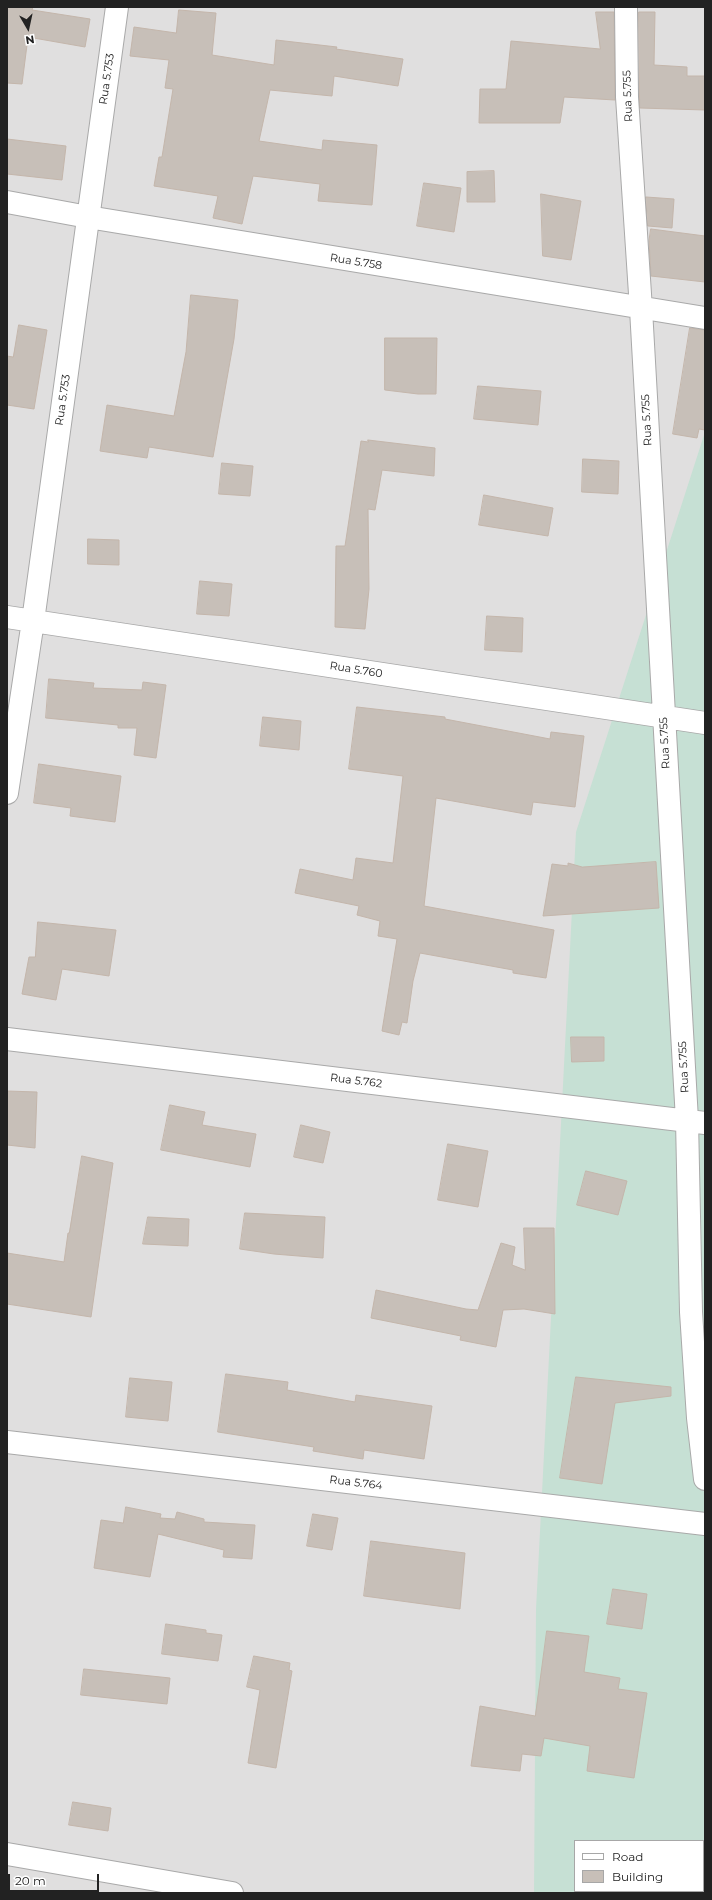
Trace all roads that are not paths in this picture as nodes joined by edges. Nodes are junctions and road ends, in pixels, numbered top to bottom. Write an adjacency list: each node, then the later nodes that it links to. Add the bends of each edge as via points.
1 (117, 7): 4 (street, Rua 5.753)
2 (626, 7): 5 (street, Rua 5.755, via 627,97)
3 (7, 202): 4 (street, Rua 5.758)
4 (88, 218): 5 (street, Rua 5.758); 8 (street, Rua 5.753)
5 (641, 309): 6 (street, Rua 5.758); 9 (street, Rua 5.755)
6 (705, 318)
7 (7, 617): 8 (street, Rua 5.760)
8 (33, 621): 9 (street, Rua 5.760); 11 (street, Rua 5.753)
9 (664, 716): 10 (street, Rua 5.760); 13 (street, Rua 5.755)
10 (705, 723)
11 (7, 793)
12 (7, 1039): 13 (street, Rua 5.762)
13 (696, 1121): 15 (street, Rua 5.755, via 691,1312)
14 (7, 1442): 16 (street, Rua 5.764)
15 (705, 1480)
16 (705, 1524)
17 (7, 1854): 18 (street)
18 (232, 1893)

